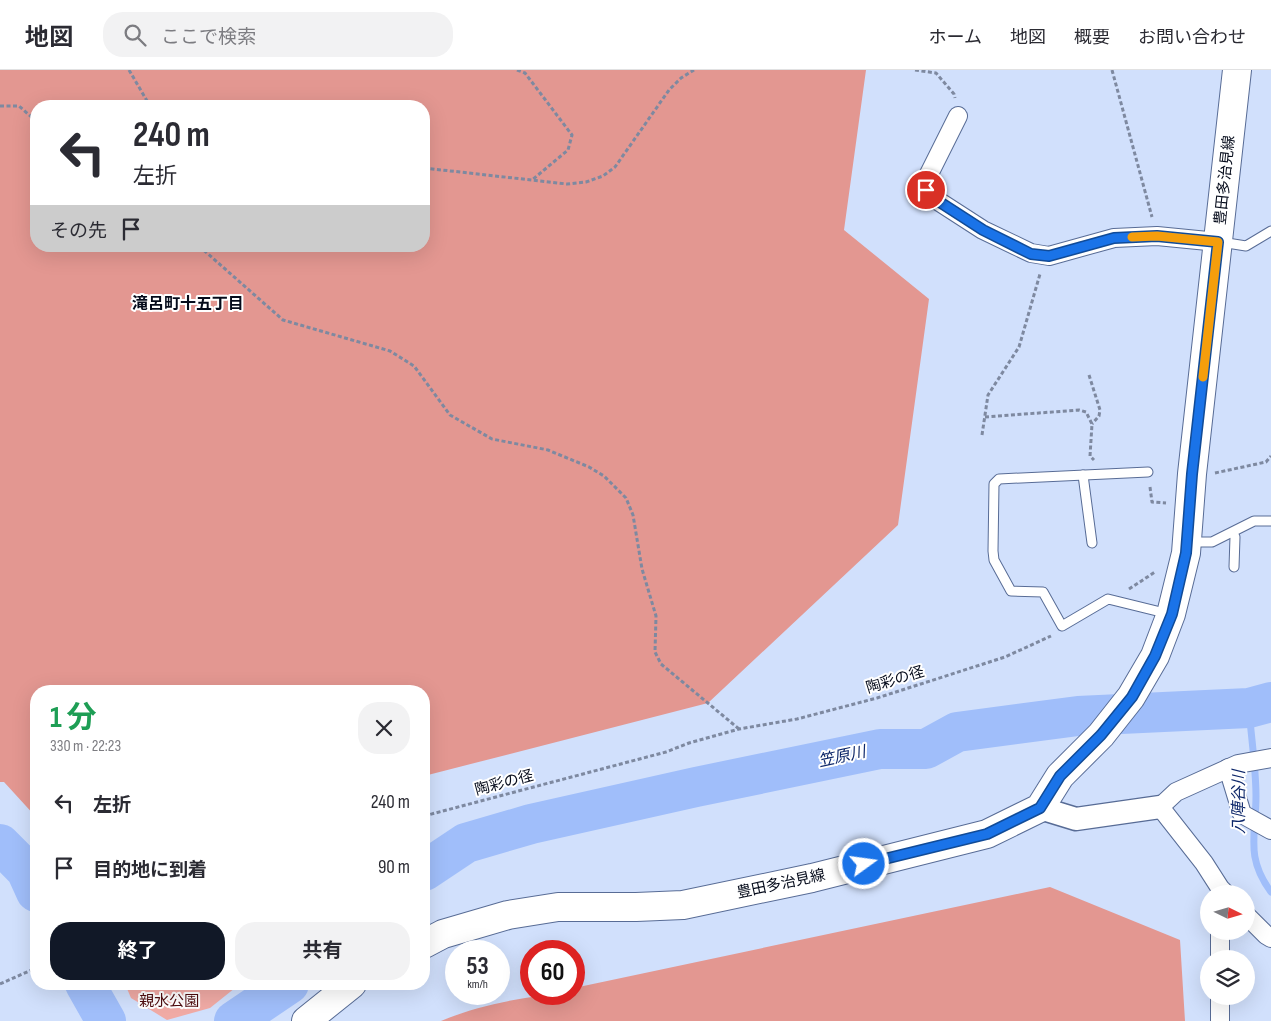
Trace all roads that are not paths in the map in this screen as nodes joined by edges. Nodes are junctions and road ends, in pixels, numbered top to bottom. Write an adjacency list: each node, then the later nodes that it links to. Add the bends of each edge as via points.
1 (1237, 70): 4 (main road, 豊田多治見線)
2 (958, 116): 4 (street, via 928,176 926,190 983,230 1031,254 1049,256 1114,238 1157,236)
3 (1271, 231): 4 (lane, via 1246,246)
4 (1218, 242): 9 (main road, 豊田多治見線)
5 (1148, 472): 6 (lane)
6 (1083, 475): 10 (lane); 12 (lane, via 999,479 994,484 994,560 1012,591 1043,592 1062,626 1108,599)
7 (1271, 521): 8 (lane, via 1254,522)
8 (1233, 533): 9 (lane, via 1212,542); 11 (lane)
9 (1187, 542): 12 (main road, 豊田多治見線)
10 (1092, 543)
11 (1234, 567)
12 (1172, 614): 16 (main road, 豊田多治見線, via 1155,656 1132,697 1101,735 1060,776)
13 (1268, 759): 14 (street)
14 (1233, 766): 15 (street, via 1176,792); 17 (street, via 1242,814)
15 (1160, 807): 16 (street, via 1076,819); 18 (street)
16 (1040, 808): 21 (main road, 豊田多治見線, via 987,834 812,878 683,905 558,907 508,914)
17 (1270, 829)
18 (1218, 885)
19 (1255, 924): 20 (street)
20 (1271, 938)
21 (430, 941)
22 (345, 990): 24 (main road)
23 (1220, 1005): 25 (street)
24 (306, 1021)
25 (1220, 1021)

